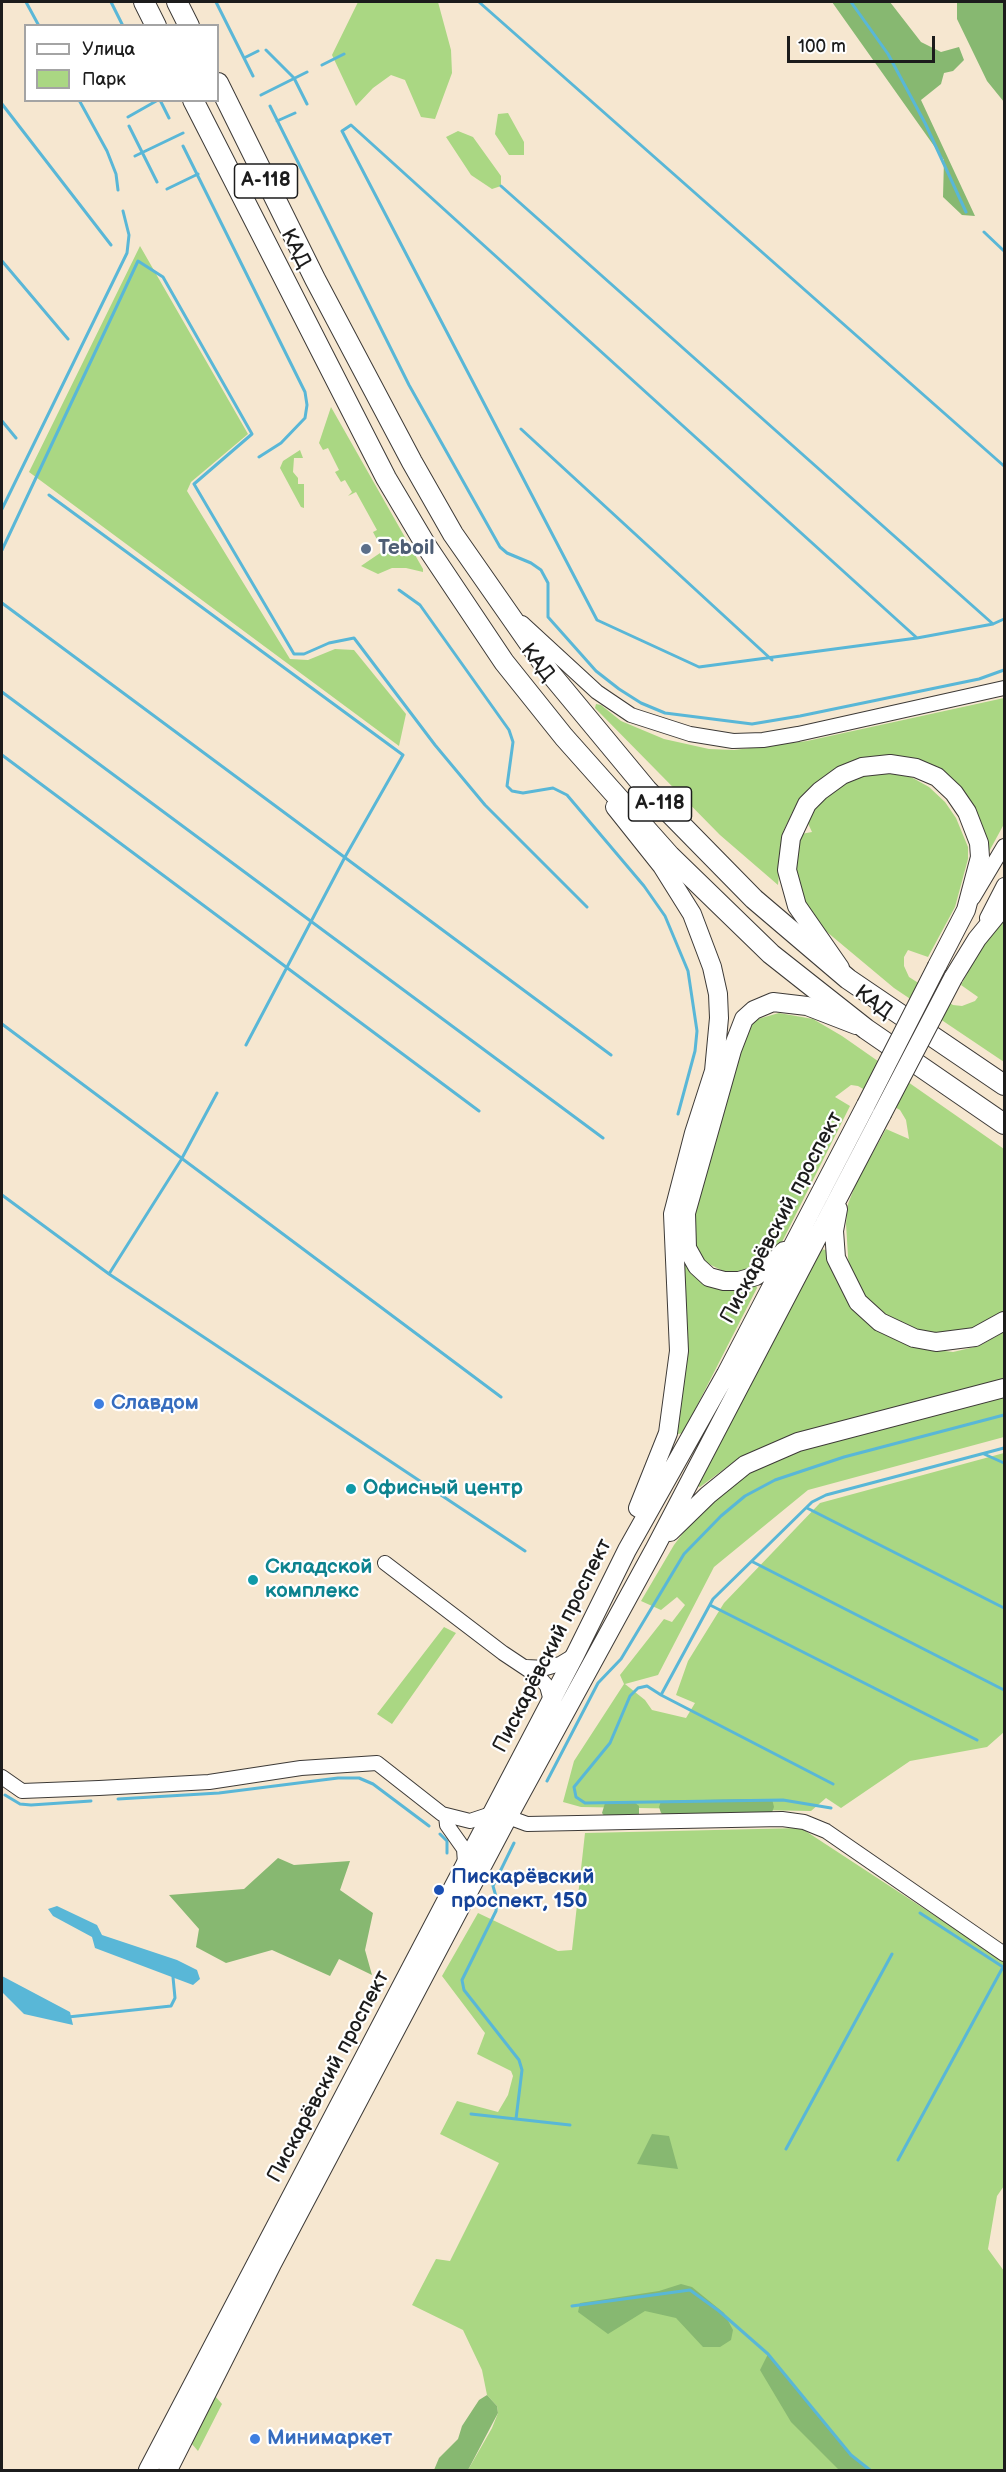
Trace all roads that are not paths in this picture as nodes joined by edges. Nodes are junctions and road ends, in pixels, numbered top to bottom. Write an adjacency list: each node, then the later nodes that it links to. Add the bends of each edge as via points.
1 (144, 2): 3 (highway)
2 (177, 2): 4 (highway)
3 (155, 24)
4 (188, 24)
5 (219, 85): 7 (highway, КАД / А-118, via 412,462 453,534)
6 (194, 102): 9 (highway, КАД / А-118, via 415,528 475,621)
7 (501, 603): 8 (street, via 597,692 631,715 690,735 733,741 763,740); 15 (highway, КАД / А-118, via 550,673 646,790 754,899)
8 (1005, 687)
9 (564, 737): 16 (highway, КАД / А-118, via 703,891 771,954); 27 (main road, via 678,889 704,940 718,994 719,1044 714,1071 674,1214 680,1351 668,1433 631,1524)
10 (1005, 846): 13 (street, Пискарёвский проспект)
11 (1005, 885): 14 (street, Пискарёвский проспект)
12 (1005, 906): 14 (main road)
13 (966, 910): 15 (main road, via 980,857 979,843 975,827 954,793 937,777 899,765 862,767 842,775 807,804 791,838 787,870 797,906); 20 (main road, Пискарёвский проспект, bridge)
14 (976, 939): 20 (main road, Пискарёвский проспект, bridge)
15 (848, 979): 17 (highway, КАД / А-118)
16 (866, 1029): 21 (highway, КАД / А-118); 23 (main road, via 807,1006 773,1002 744,1019 732,1050 686,1213 687,1248 708,1277 740,1281 770,1266)
17 (978, 1066): 18 (main road); 19 (highway, КАД / А-118)
18 (1005, 1076)
19 (1005, 1085)
20 (874, 1109): 22 (main road, Пискарёвский проспект); 23 (main road, Пискарёвский проспект)
21 (1001, 1123)
22 (850, 1176): 24 (main road, via 834,1229 836,1258 864,1307 892,1329 936,1342 975,1337); 26 (main road, Пискарёвский проспект)
23 (800, 1234): 27 (main road, Пискарёвский проспект)
24 (1005, 1321)
25 (1005, 1388): 26 (main road, via 798,1442 745,1465 708,1495)
26 (655, 1548): 33 (main road, Пискарёвский проспект)
27 (627, 1550): 29 (main road, Пискарёвский проспект)
28 (385, 1563): 30 (street)
29 (575, 1655): 30 (street, via 546,1668); 31 (main road, Пискарёвский проспект)
30 (526, 1667): 31 (street, via 547,1686)
31 (551, 1701): 33 (main road, Пискарёвский проспект)
32 (2, 1777): 34 (street, via 22,1791 209,1782 301,1768 377,1763)
33 (500, 1815): 34 (street, via 470,1821); 35 (main road, Пискарёвский проспект); 36 (street, via 527,1824 782,1819 804,1822 826,1831); 38 (main road, Пискарёвский проспект)
34 (446, 1816): 35 (street, via 464,1849)
35 (465, 1863): 37 (main road, Пискарёвский проспект)
36 (1005, 1954)
37 (148, 2470)
38 (168, 2470)

